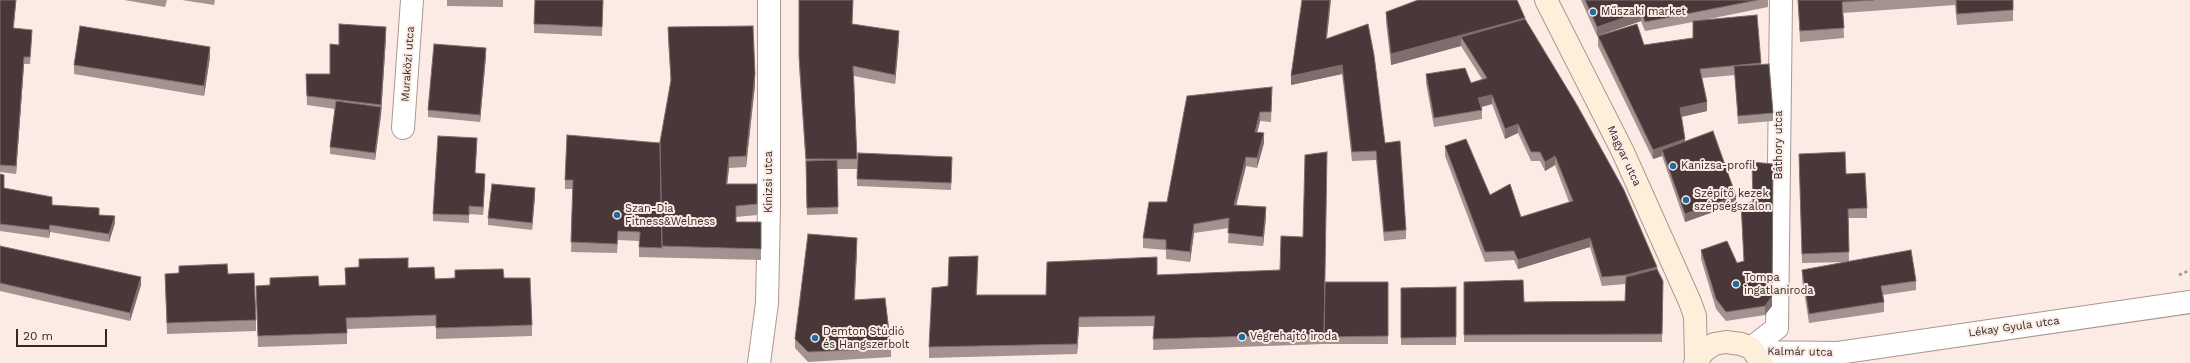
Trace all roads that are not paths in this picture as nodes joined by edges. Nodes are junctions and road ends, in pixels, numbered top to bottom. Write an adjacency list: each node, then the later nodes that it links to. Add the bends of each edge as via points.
1 (412, 0): 5 (street, Muraközi utca)
2 (769, 0): 12 (street, Kinizsi utca, via 767,303)
3 (1546, 0): 7 (street, Magyar utca, via 1623,152)
4 (1781, 0): 10 (street, Báthory utca, via 1777,328)
5 (403, 128)
6 (2190, 302): 9 (street, Lékay Gyula utca)
7 (1695, 316): 8 (street, Magyar utca); 11 (street, Magyar utca)
8 (1726, 342): 10 (street, via 1741,344); 11 (street, via 1714,344 1704,351)
9 (1838, 352): 10 (street, Kalmár utca); 13 (street, Kalmár utca)
10 (1756, 355)
11 (1696, 362)
12 (759, 363)
13 (1808, 363)

